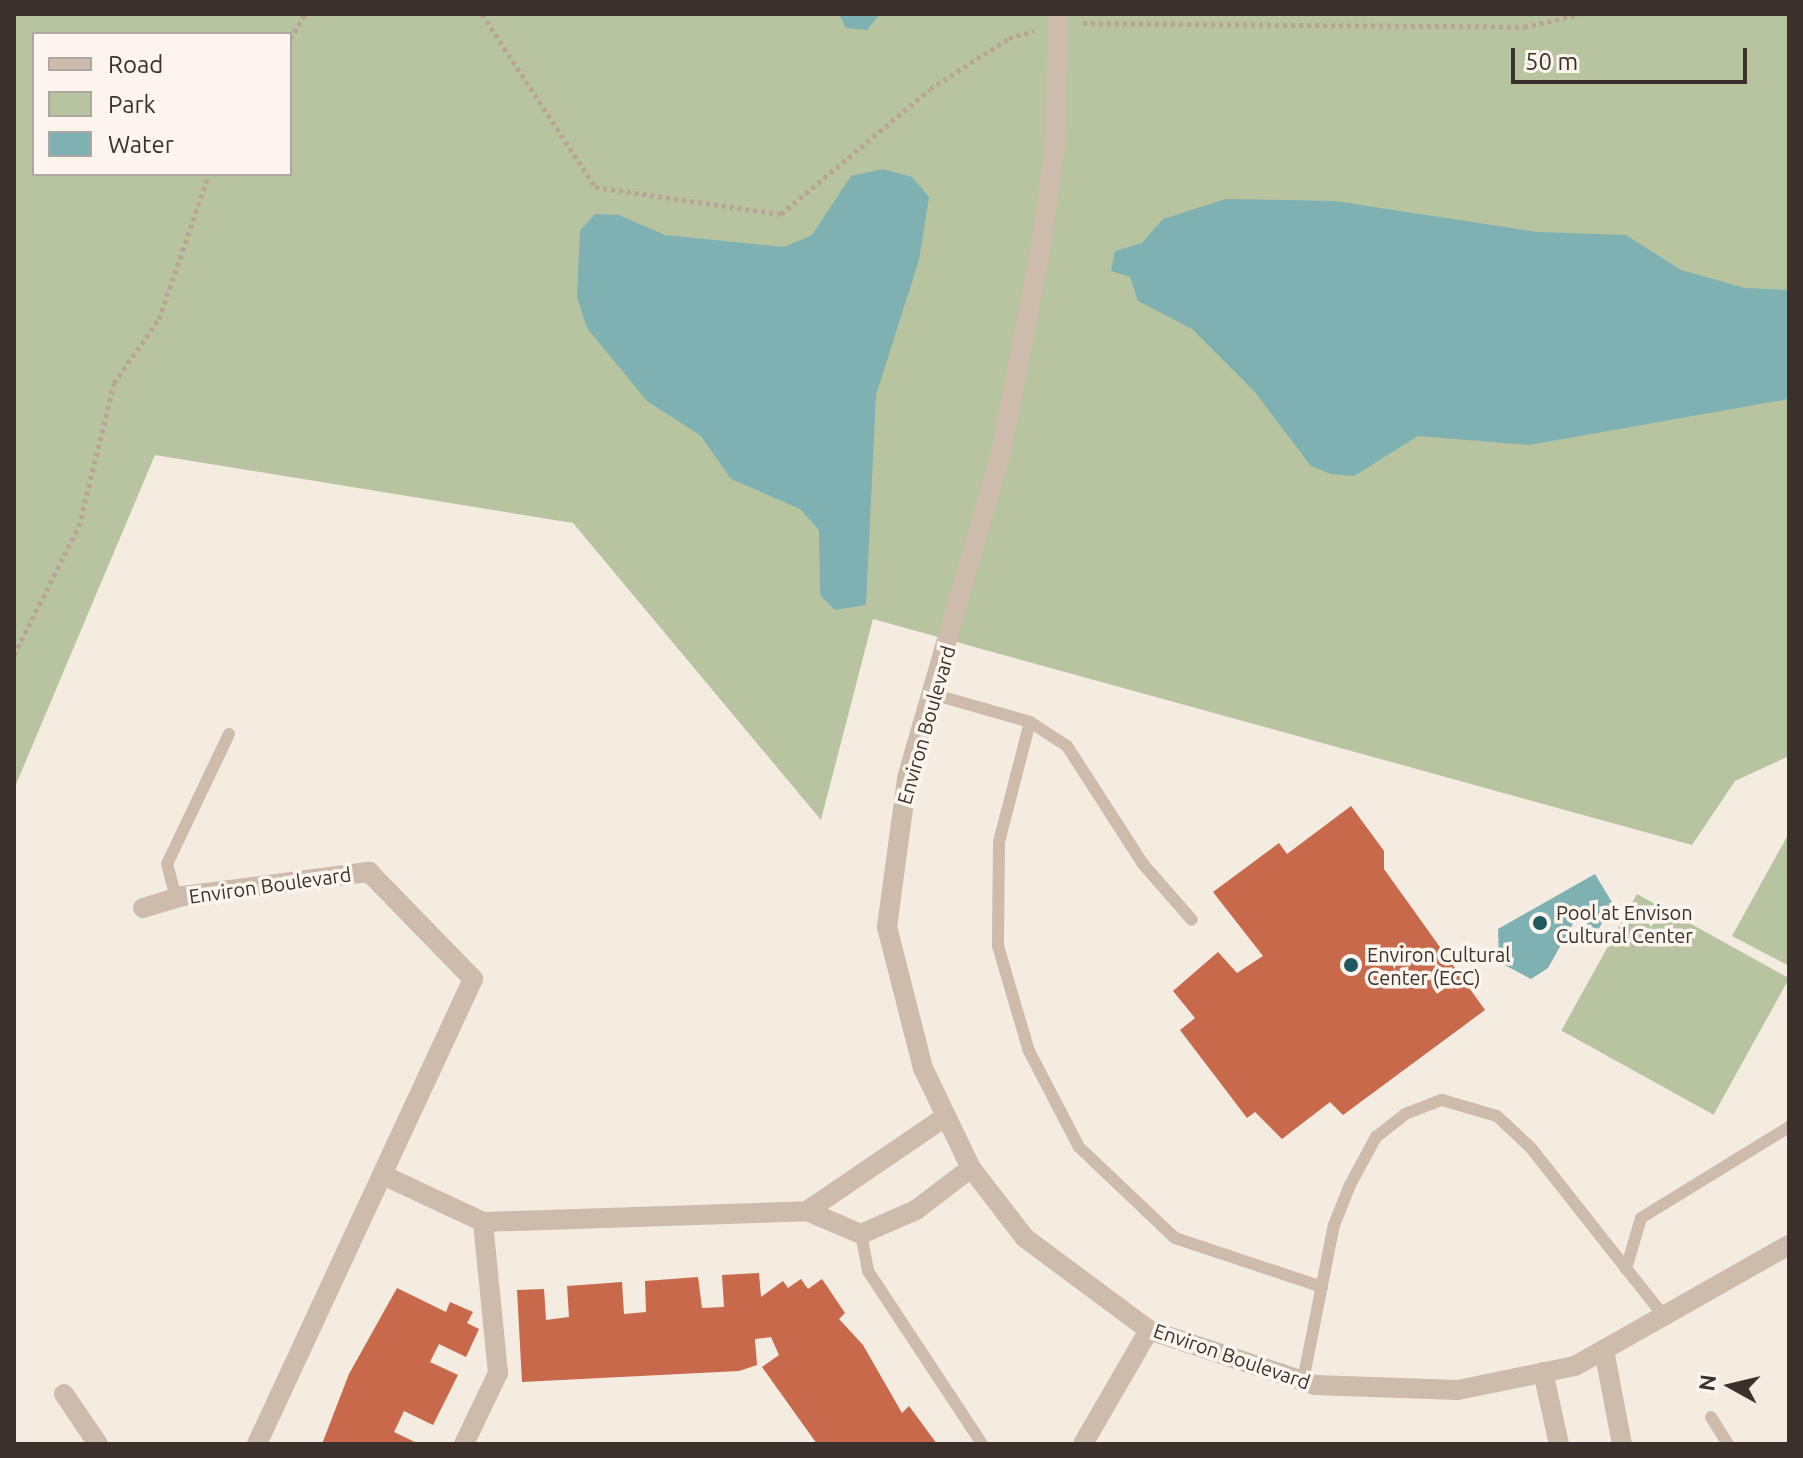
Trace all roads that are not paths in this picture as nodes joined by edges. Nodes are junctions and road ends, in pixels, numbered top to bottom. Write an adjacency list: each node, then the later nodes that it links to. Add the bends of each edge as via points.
1 (1059, 19): 2 (street, Environ Boulevard, via 1055,146 1005,435)
2 (932, 694): 3 (lane); 8 (street, Environ Boulevard, via 904,792 887,927 923,1068)
3 (1030, 722): 7 (lane, via 1067,746 1143,864); 17 (lane, via 999,842 998,946 1036,1065 1079,1147 1175,1238)
4 (229, 734): 5 (lane, via 167,864 174,890)
5 (183, 896): 6 (street, Environ Boulevard); 11 (street, Environ Boulevard, via 369,872 473,979)
6 (143, 908)
7 (1192, 920)
8 (945, 1117): 10 (street, Environ Boulevard); 12 (street)
9 (1789, 1127): 16 (lane, via 1641,1218)
10 (971, 1168): 14 (street, via 916,1210); 19 (street, Environ Boulevard, via 1025,1238)
11 (385, 1176): 13 (street); 26 (street, Environ Boulevard)
12 (807, 1211): 13 (street); 14 (street)
13 (483, 1222): 27 (street, via 498,1373)
14 (861, 1234): 28 (lane, via 868,1271)
15 (1789, 1245): 18 (street, Environ Boulevard)
16 (1626, 1269): 17 (lane, via 1497,1116 1442,1100 1405,1114 1376,1137 1334,1225); 18 (lane)
17 (1322, 1287): 22 (lane)
18 (1666, 1319): 20 (street, Environ Boulevard)
19 (1149, 1330): 22 (street, Environ Boulevard); 29 (street)
20 (1604, 1350): 21 (street, Environ Boulevard); 31 (street)
21 (1543, 1372): 22 (street, Environ Boulevard, via 1458,1390); 30 (street)
22 (1303, 1381)
23 (64, 1394): 25 (street)
24 (1711, 1417): 32 (lane)
25 (98, 1444)
26 (257, 1444)
27 (464, 1444)
28 (982, 1444)
29 (1083, 1444)
30 (1559, 1444)
31 (1622, 1444)
32 (1728, 1444)

